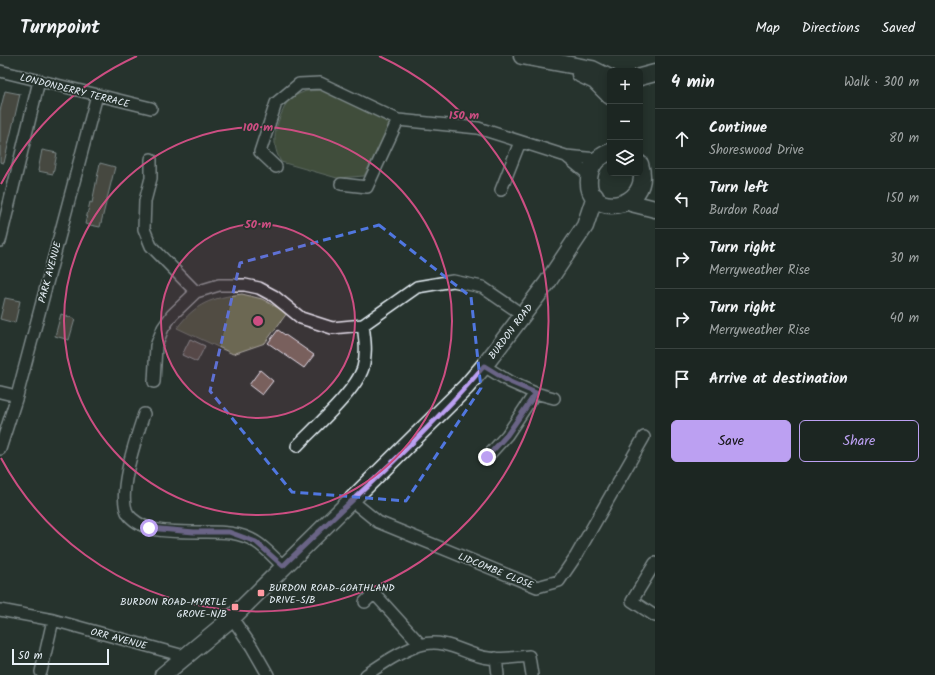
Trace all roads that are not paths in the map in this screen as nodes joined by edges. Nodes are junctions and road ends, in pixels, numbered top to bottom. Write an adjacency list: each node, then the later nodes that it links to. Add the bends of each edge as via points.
1 (522, 56): 2 (main road)
2 (559, 64): 6 (main road, via 592,70); 8 (main road, via 595,81)
3 (0, 71): 7 (street, LONDONDERRY TERRACE)
4 (655, 73): 5 (main road)
5 (643, 76)
6 (607, 77)
7 (39, 81): 9 (street, LONDONDERRY TERRACE); 27 (street)
8 (607, 93)
9 (96, 95): 10 (street, LONDONDERRY TERRACE); 35 (street, PARK AVENUE)
10 (151, 108)
11 (398, 120): 12 (street, via 478,128); 16 (street, via 320,83 299,84 276,103 260,152); 20 (street, via 368,187)
12 (520, 142): 13 (street); 21 (street)
13 (566, 156): 14 (street); 18 (street)
14 (603, 156): 18 (main road)
15 (151, 159): 28 (street, via 144,229 151,246)
16 (276, 167)
17 (643, 169): 19 (main road)
18 (589, 175): 22 (main road, via 590,186)
19 (645, 183): 23 (main road); 24 (main road, BURDON ROAD, via 642,192)
20 (341, 184)
21 (501, 190)
22 (595, 196): 24 (main road, via 608,205); 26 (main road, BURDON ROAD)
23 (655, 198)
24 (623, 205): 25 (main road); 26 (main road, BURDON ROAD)
25 (655, 209)
26 (585, 226): 29 (main road, BURDON ROAD)
27 (0, 241)
28 (196, 292): 30 (street, via 220,285 245,285 259,288 274,296 301,318 332,328); 32 (street, via 172,315 163,328 156,346)
29 (523, 315): 30 (street, via 482,287 453,281 417,287); 31 (main road, BURDON ROAD)
30 (363, 325): 39 (street, via 366,348 363,369 350,390)
31 (484, 366): 34 (street, via 510,382); 42 (main road, BURDON ROAD)
32 (154, 382)
33 (0, 392): 35 (street)
34 (536, 393): 36 (street); 41 (street, via 507,435)
35 (16, 396): 40 (street, PARK AVENUE)
36 (554, 398)
37 (144, 414): 44 (street, via 127,473 124,495 128,514 149,528 229,532 244,537 256,542)
38 (644, 437): 42 (street, LIDCOMBE CLOSE, via 559,581 537,588 378,522)
39 (297, 446)
40 (0, 449)
41 (487, 457)
42 (351, 500): 44 (main road, BURDON ROAD)
43 (655, 563): 47 (street, via 632,601)
44 (283, 566): 48 (main road, BURDON ROAD)
45 (365, 602): 50 (street, via 374,593)
46 (0, 610): 49 (street, ORR AVENUE)
47 (655, 616)
48 (232, 618): 51 (main road, BURDON ROAD); 55 (street)
49 (53, 620): 51 (street, ORR AVENUE); 53 (street)
50 (420, 645): 52 (street, via 452,646 488,658); 56 (street)
51 (184, 656): 54 (main road, BURDON ROAD)
52 (496, 658): 57 (street); 58 (street, via 529,656)
53 (41, 672)
54 (163, 675)
55 (268, 675)
56 (366, 675)
57 (498, 675)
58 (532, 675)

